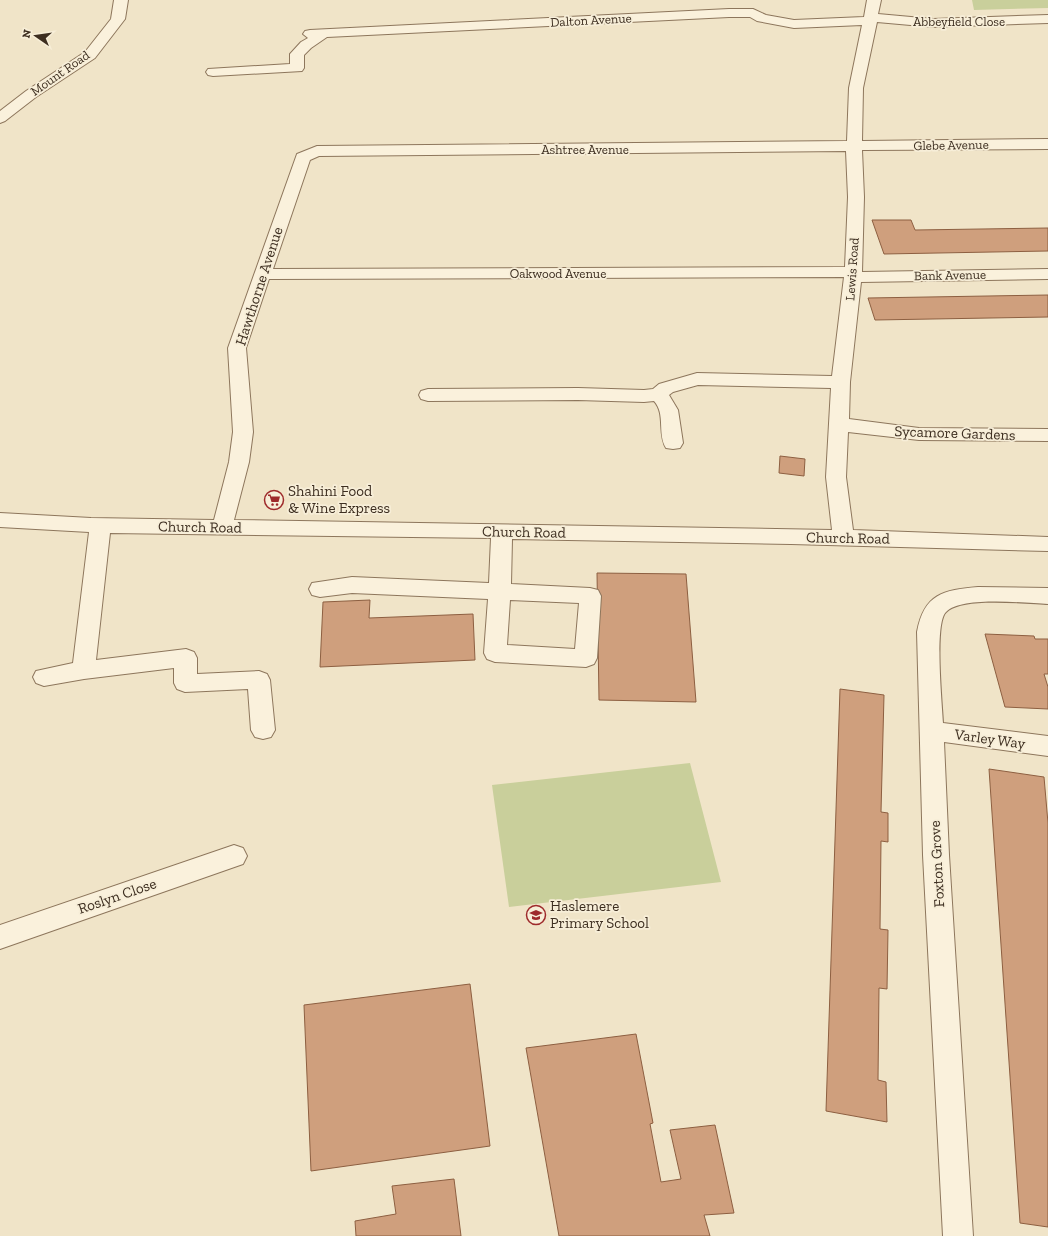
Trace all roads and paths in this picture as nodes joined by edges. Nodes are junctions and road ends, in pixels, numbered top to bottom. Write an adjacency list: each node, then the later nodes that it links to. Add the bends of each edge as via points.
1 (121, 0): 9 (street, Mount Road, via 118,19 90,55)
2 (874, 0): 4 (street, Lewis Road)
3 (753, 7): 4 (street, Dalton Avenue, via 762,18 794,24); 6 (street, Dalton Avenue, via 729,13)
4 (871, 19): 5 (street, Abbeyfield Close, via 933,24); 11 (street, Lewis Road, via 856,88)
5 (1048, 19)
6 (324, 33): 7 (street, Dalton Avenue); 8 (street, via 297,54 297,68)
7 (310, 34)
8 (213, 72)
9 (0, 118)
10 (1048, 144): 11 (street, Glebe Avenue)
11 (854, 147): 12 (street, Ashtree Avenue); 15 (street, Lewis Road, via 856,197)
12 (316, 151): 13 (street, Hawthorne Avenue, via 303,157)
13 (262, 274): 15 (street, Oakwood Avenue); 24 (street, Hawthorne Avenue, via 237,348 243,432 239,462)
14 (1048, 274): 15 (street, Bank Avenue)
15 (853, 275): 16 (street, Lewis Road)
16 (840, 382): 17 (street, via 697,379 666,388); 19 (street, Lewis Road)
17 (658, 394): 18 (street); 21 (street, via 669,409)
18 (428, 395)
19 (838, 424): 20 (street, Sycamore Gardens, via 919,434); 26 (street, Lewis Road, via 836,477)
20 (1048, 435)
21 (673, 443)
22 (0, 520): 23 (street, Church Road)
23 (100, 526): 24 (street, Church Road); 31 (street)
24 (222, 528): 25 (street, Church Road)
25 (502, 532): 26 (street, Church Road); 29 (street)
26 (844, 539): 27 (street, Church Road)
27 (1048, 544)
28 (320, 589): 29 (street, via 352,585)
29 (500, 591): 29 (street, via 495,653 586,658 590,596)
30 (1048, 596): 34 (street, Foxton Grove, via 960,595 937,608 932,614 928,632)
31 (84, 670): 32 (street); 33 (street, via 186,658 185,683 259,680)
32 (44, 677)
33 (263, 730)
34 (932, 731): 35 (street, Varley Way); 38 (street, Foxton Grove)
35 (1048, 746)
36 (234, 856): 37 (street, Roslyn Close)
37 (0, 937)
38 (958, 1236)

